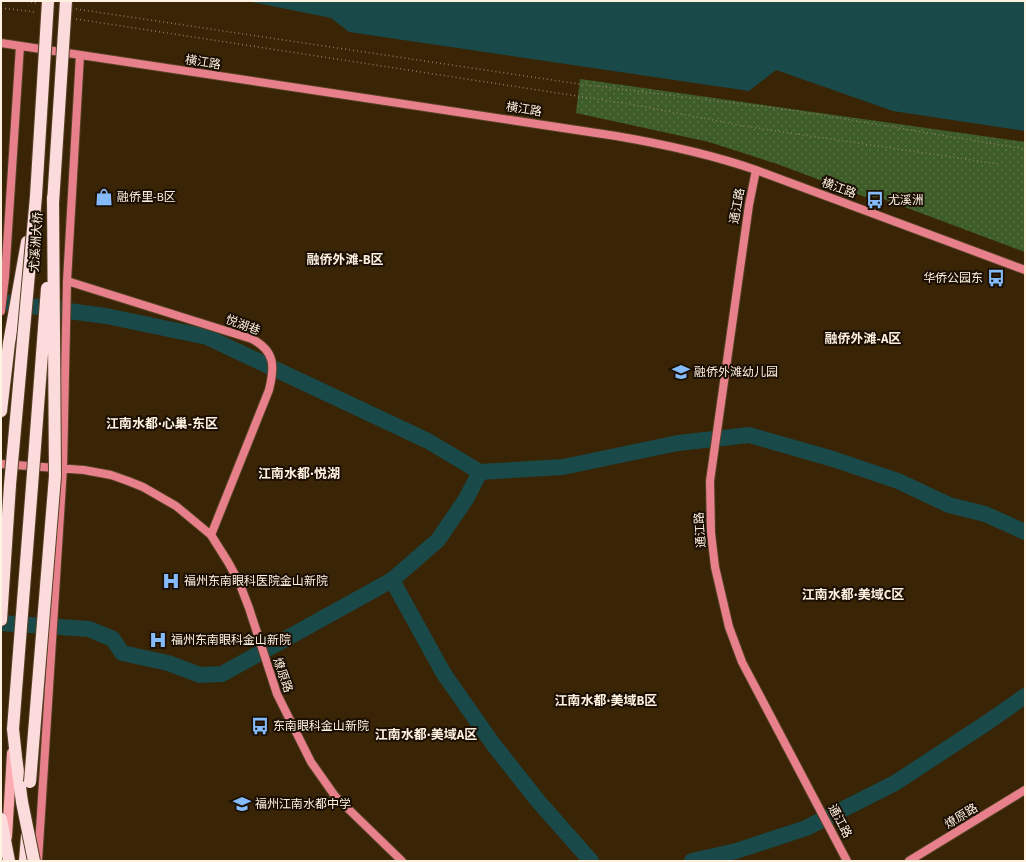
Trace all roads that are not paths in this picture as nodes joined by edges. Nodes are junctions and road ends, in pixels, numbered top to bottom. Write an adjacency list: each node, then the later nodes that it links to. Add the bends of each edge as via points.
1 (43, 2): 7 (highway, 尤溪洲大桥, bridge)
2 (68, 4): 8 (highway, 尤溪洲大桥, bridge)
3 (1, 43): 4 (street, 横江路)
4 (20, 46): 5 (street, 横江路); 10 (street)
5 (80, 55): 6 (street, 横江路, via 616,136 729,160); 11 (street)
6 (756, 170): 9 (street, 横江路); 27 (street, 通江路, via 710,481 711,533 715,567 728,627 742,662)
7 (36, 196): 13 (highway, bridge, via 9,343); 17 (highway, 尤溪洲大桥, bridge, via 10,485)
8 (53, 197): 18 (highway, 尤溪洲大桥, bridge); 23 (highway, bridge, via 55,476)
9 (1025, 270)
10 (3, 277): 12 (street)
11 (67, 281): 15 (street); 16 (street, 悦湖巷, via 252,339 262,344 267,351 271,360 272,378 269,390)
12 (1, 310)
13 (1, 411)
14 (1, 464): 15 (street, 燎原路)
15 (63, 468): 16 (street, 燎原路, via 111,476 143,487 176,506); 25 (street)
16 (210, 535): 26 (street, 燎原路, via 239,582 277,694 311,762 346,808)
17 (1, 620)
18 (14, 729): 21 (main road); 24 (highway, 尤溪洲大桥, bridge, via 22,802)
19 (1025, 790): 28 (street, 燎原路)
20 (1, 819): 22 (highway)
21 (6, 861)
22 (9, 861)
23 (25, 861)
24 (34, 861)
25 (38, 861)
26 (402, 861)
27 (847, 861)
28 (909, 861)

